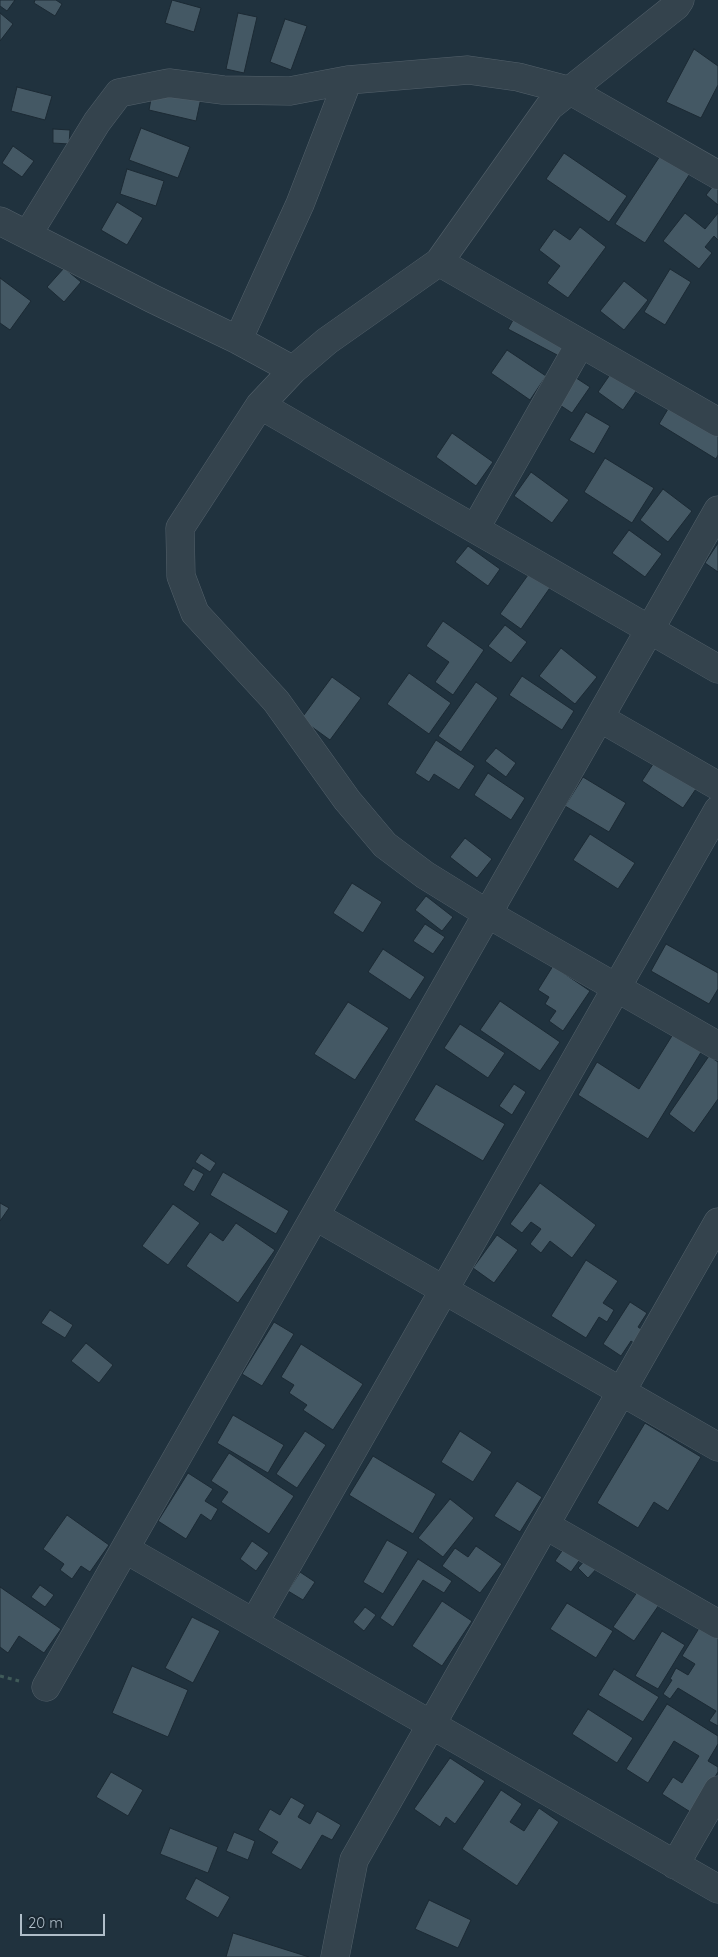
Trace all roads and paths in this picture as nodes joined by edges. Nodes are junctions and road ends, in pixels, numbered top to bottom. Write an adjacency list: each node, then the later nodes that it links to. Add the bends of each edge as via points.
1 (680, 0): 3 (street)
2 (348, 80): 3 (street, via 468,70 518,76); 6 (street, via 290,90 223,90 168,83 119,93); 8 (street, via 300,204)
3 (571, 91): 4 (street); 7 (street, via 549,107)
4 (718, 175)
5 (0, 220): 6 (street)
6 (28, 234): 8 (street)
7 (439, 262): 9 (street); 10 (street)
8 (238, 340): 10 (street)
9 (580, 344): 12 (street); 14 (street)
10 (293, 370): 11 (street)
11 (260, 406): 14 (street); 20 (street, via 180,528 181,576 195,613 276,701 347,800 385,845 425,875)
12 (718, 422)
13 (718, 510): 15 (street)
14 (475, 529): 15 (street)
15 (650, 630): 16 (street); 17 (street)
16 (718, 669)
17 (600, 718): 18 (street); 20 (street)
18 (718, 786)
19 (718, 810): 21 (street)
20 (488, 914): 21 (street); 23 (street)
21 (616, 988): 22 (street); 25 (street)
22 (718, 1046)
23 (315, 1216): 25 (street); 29 (street)
24 (718, 1222): 26 (street)
25 (444, 1290): 26 (street); 30 (street)
26 (621, 1392): 27 (street); 28 (street)
27 (718, 1447)
28 (545, 1525): 31 (street); 33 (street)
29 (125, 1549): 30 (street); 32 (street)
30 (254, 1623): 33 (street)
31 (718, 1624)
32 (46, 1687)
33 (431, 1725): 35 (street); 37 (street, via 354,1860)
34 (718, 1790): 35 (street)
35 (675, 1865): 36 (street)
36 (718, 1889)
37 (336, 1957)

